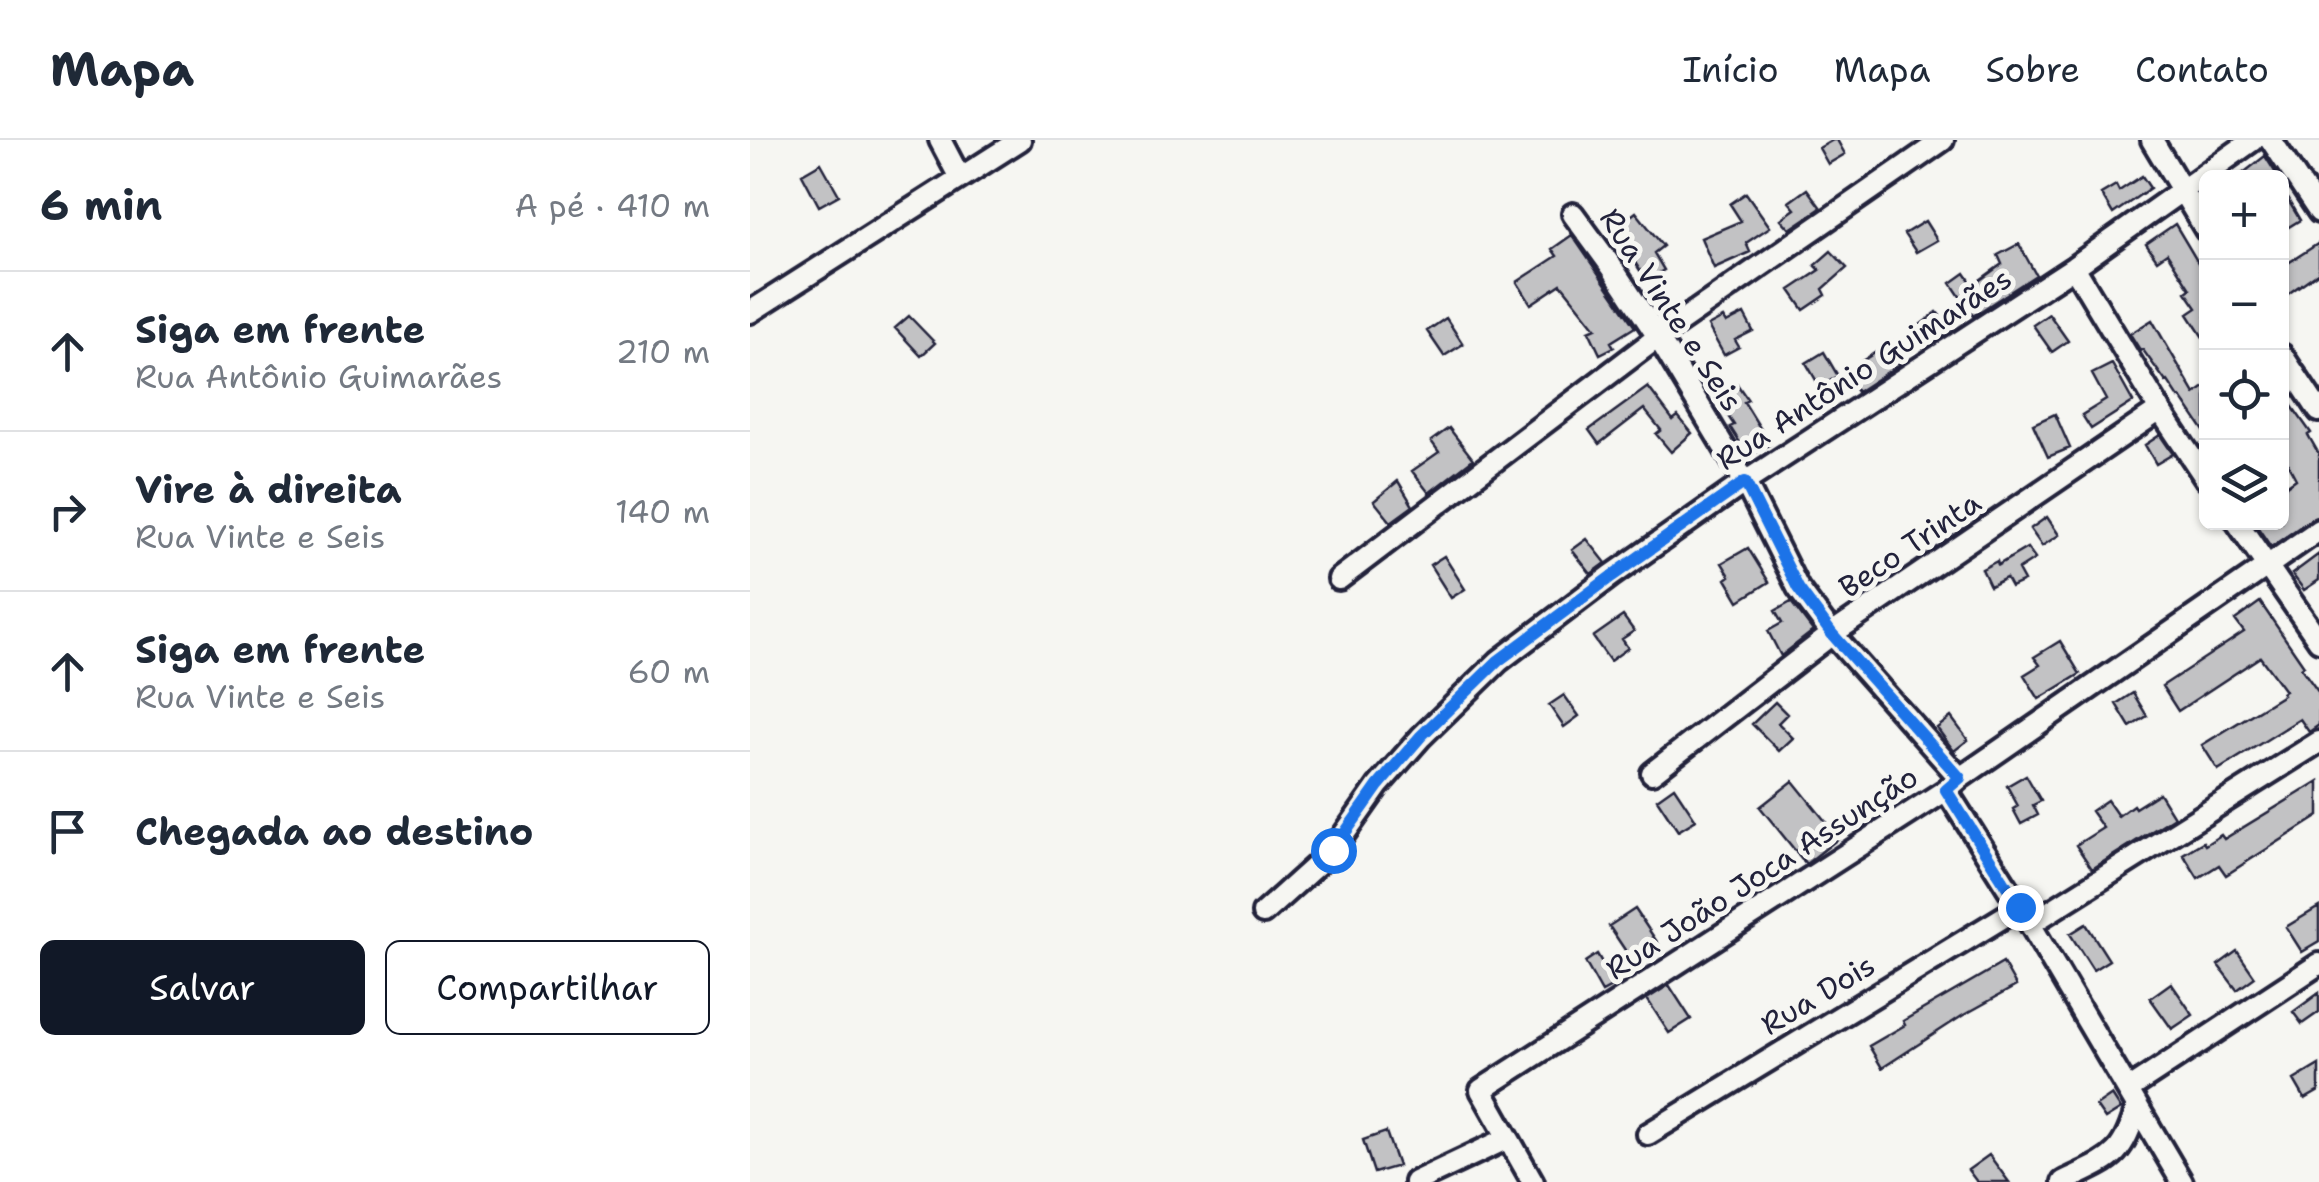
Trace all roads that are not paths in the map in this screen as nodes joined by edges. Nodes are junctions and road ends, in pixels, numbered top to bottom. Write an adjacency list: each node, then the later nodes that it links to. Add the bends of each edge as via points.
1 (940, 140): 7 (street)
2 (1020, 140): 7 (street)
3 (1943, 140): 14 (street)
4 (2152, 140): 8 (street)
5 (2254, 140): 8 (street, Rua Antônio Guimarães)
6 (2271, 140): 9 (street)
7 (960, 178): 13 (street)
8 (2182, 190): 11 (street); 12 (street, Rua Antônio Guimarães)
9 (2319, 212)
10 (1573, 214): 14 (street, Rua Vinte e Seis)
11 (2199, 218)
12 (2074, 267): 16 (street); 19 (street, Rua Antônio Guimarães)
13 (750, 312)
14 (1658, 336): 19 (street, Rua Vinte e Seis); 23 (street)
15 (2289, 366): 17 (street)
16 (2160, 410): 18 (street); 24 (street, Beco Trinta)
17 (2319, 411)
18 (2199, 468)
19 (1745, 482): 24 (street, Rua Vinte e Seis, via 1798,588); 29 (street, Rua Antônio Guimarães, via 1498,661 1421,736 1333,850)
20 (2241, 530): 22 (street)
21 (2319, 530): 22 (street, Rua João Joca Assunção)
22 (2266, 566): 25 (street); 28 (street, Rua João Joca Assunção)
23 (1339, 579)
24 (1832, 634): 27 (street, Beco Trinta); 28 (street, Rua Vinte e Seis)
25 (2319, 642)
26 (2319, 742): 30 (street, Rua Dois)
27 (1652, 773)
28 (1953, 784): 30 (street, Rua Vinte e Seis); 34 (street, Rua João Joca Assunção, via 1481,1090)
29 (1263, 912)
30 (2025, 916): 32 (street, Rua Vinte e Seis); 33 (street, Rua Dois)
31 (2319, 964): 32 (street)
32 (2133, 1098): 37 (street, via 2127,1140 2118,1152); 38 (street, Rua Vinte e Seis)
33 (1648, 1134)
34 (1508, 1138): 35 (street); 36 (street)
35 (1415, 1182)
36 (1533, 1182)
37 (2063, 1182)
38 (2182, 1182)

